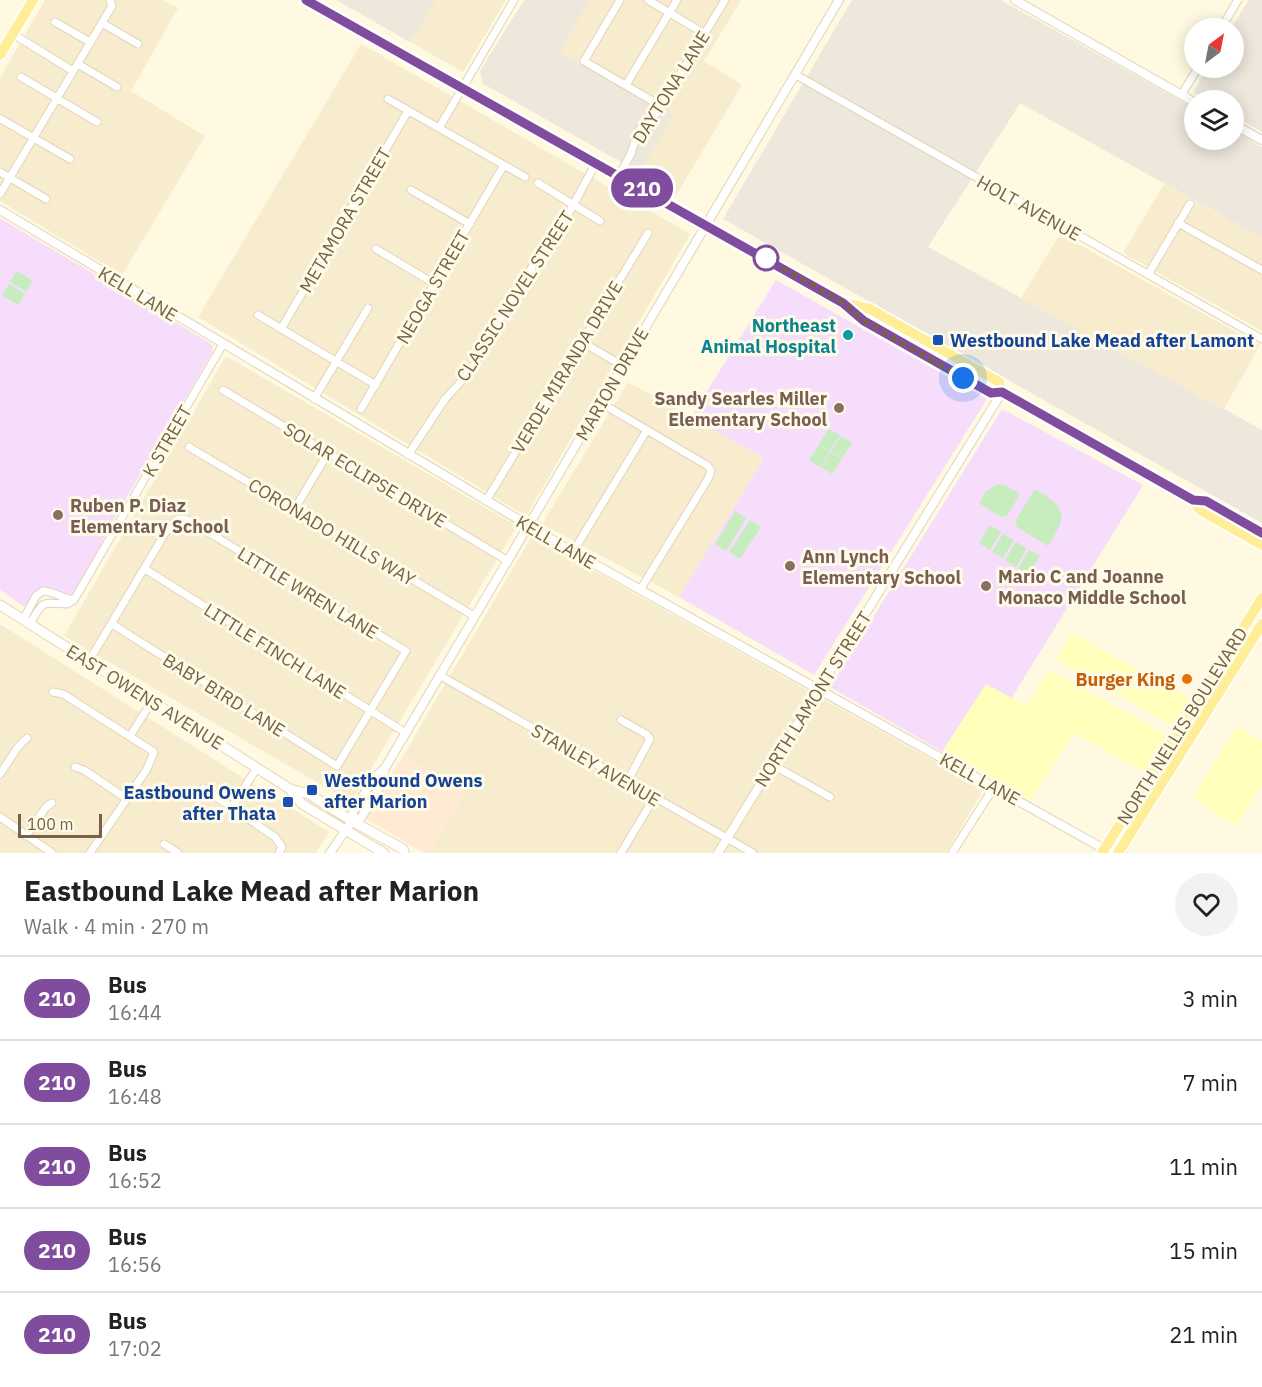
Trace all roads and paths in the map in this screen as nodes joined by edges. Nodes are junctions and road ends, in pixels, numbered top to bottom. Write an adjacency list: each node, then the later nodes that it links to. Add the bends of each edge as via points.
1 (33, 0): 16 (main road)
2 (307, 0): 27 (main road)
3 (514, 0): 27 (street)
4 (620, 0): 25 (street, via 584,61)
5 (648, 0): 12 (street)
6 (677, 0): 12 (street)
7 (725, 0): 17 (street, DAYTONA LANE)
8 (839, 0): 22 (street, MARION DRIVE)
9 (1015, 0): 28 (street)
10 (1238, 0): 13 (street)
11 (110, 1): 15 (street, via 112,6)
12 (670, 13): 17 (street); 25 (street)
13 (1227, 18)
14 (55, 22): 18 (street)
15 (102, 23): 18 (street); 19 (street)
16 (13, 34): 20 (main road); 21 (street)
17 (705, 34): 32 (street, DAYTONA LANE)
18 (90, 42): 21 (street)
19 (138, 44)
20 (0, 56)
21 (76, 67): 26 (street); 31 (street)
22 (796, 75): 57 (street, MARION DRIVE); 61 (street, HOLT AVENUE)
23 (21, 77): 31 (street)
24 (1192, 78): 28 (street)
25 (626, 86): 32 (street)
26 (117, 87)
27 (462, 87): 36 (street); 41 (main road)
28 (1181, 95): 29 (street)
29 (1184, 97)
30 (388, 99): 33 (street)
31 (57, 100): 35 (street); 38 (street)
32 (661, 106): 44 (street, DAYTONA LANE, via 639,130)
33 (408, 111): 36 (street); 66 (street, METAMORA STREET)
34 (1, 119): 38 (street)
35 (97, 122)
36 (439, 128): 42 (street)
37 (1244, 130): 39 (street)
38 (34, 138): 40 (street); 45 (street)
39 (1262, 140)
40 (70, 159)
41 (596, 163): 44 (main road); 52 (street, CLASSIC NOVEL STREET)
42 (504, 165): 46 (street); 55 (street, NEOGA STREET)
43 (0, 172): 45 (street)
44 (619, 176): 57 (main road)
45 (9, 177): 49 (street); 50 (street)
46 (525, 177)
47 (538, 183): 52 (street)
48 (411, 190): 55 (street)
49 (0, 194)
50 (46, 199)
51 (1190, 204): 56 (street)
52 (573, 205): 54 (street); 83 (street, CLASSIC NOVEL STREET, via 469,373 445,399)
53 (0, 210): 70 (street, KELL LANE)
54 (600, 221)
55 (470, 224): 62 (street, NEOGA STREET)
56 (1179, 224): 60 (street); 61 (street)
57 (707, 225): 63 (main road); 73 (street, MARION DRIVE)
58 (648, 233): 69 (street, VERDE MIRANDA DRIVE)
59 (376, 249): 62 (street)
60 (1262, 270)
61 (1149, 273): 68 (street, HOLT AVENUE)
62 (435, 285): 74 (street, NEOGA STREET)
63 (843, 303): 67 (main road); 71 (main road, via 870,309)
64 (368, 308): 72 (street)
65 (258, 315): 66 (street)
66 (281, 329): 72 (street)
67 (891, 336): 71 (main road, via 896,333 936,354); 76 (main road, via 991,393)
68 (1262, 339)
69 (582, 342): 73 (street); 85 (street, VERDE MIRANDA DRIVE)
70 (223, 344): 77 (street, KELL LANE); 95 (street, K STREET)
71 (953, 356): 76 (main road, via 999,382)
72 (337, 362): 74 (street); 77 (street)
73 (623, 366): 78 (street, MARION DRIVE)
74 (376, 385): 79 (street, NEOGA STREET)
75 (222, 390): 82 (street, SOLAR ECLIPSE DRIVE)
76 (1002, 392): 84 (main road); 104 (street, NORTH LAMONT STREET)
77 (314, 399): 83 (street, KELL LANE)
78 (602, 403): 80 (street); 87 (street, MARION DRIVE)
79 (361, 409)
80 (647, 430): 90 (street); 93 (street, via 711,471)
81 (189, 447): 86 (street, CORONADO HILLS WAY)
82 (328, 453): 86 (street); 91 (street, SOLAR ECLIPSE DRIVE)
83 (408, 455): 85 (street, KELL LANE)
84 (1193, 500): 88 (main road, via 1206,501); 89 (main road, via 1200,510)
85 (486, 501): 87 (street, KELL LANE)
86 (294, 510): 97 (street, CORONADO HILLS WAY)
87 (529, 526): 90 (street, KELL LANE); 91 (street, MARION DRIVE)
88 (1262, 533)
89 (1262, 545)
90 (573, 552): 93 (street, KELL LANE)
91 (508, 561): 97 (street, MARION DRIVE)
92 (144, 569): 99 (street); 107 (street, LITTLE FINCH LANE); 107 (street, LITTLE WREN LANE, via 170,525 186,519 406,651)
93 (640, 590): 104 (street, KELL LANE)
94 (1262, 598): 102 (main road, NORTH NELLIS BOULEVARD)
95 (74, 600): 98 (street, via 67,604 43,603); 98 (street, via 43,591 36,596)
96 (0, 605): 98 (main road, EAST OWENS AVENUE)
97 (474, 616): 103 (street, MARION DRIVE)
98 (27, 622): 101 (main road, EAST OWENS AVENUE)
99 (112, 624): 101 (street); 107 (street, BABY BIRD LANE, via 337,766)
100 (1261, 627): 109 (main road, NORTH NELLIS BOULEVARD)
101 (89, 661): 106 (main road, EAST OWENS AVENUE)
102 (1214, 674): 109 (main road, via 1217,682 1203,705); 133 (main road, NORTH NELLIS BOULEVARD)
103 (439, 675): 110 (street, MARION DRIVE); 117 (street, STANLEY AVENUE)
104 (820, 690): 113 (street, NORTH LAMONT STREET); 118 (street, KELL LANE)
105 (52, 692): 111 (street, via 63,694)
106 (152, 701): 111 (street); 115 (main road, EAST OWENS AVENUE)
107 (370, 711): 110 (street, LITTLE FINCH LANE)
108 (621, 720): 117 (street, via 650,739)
109 (1198, 725): 134 (main road, NORTH NELLIS BOULEVARD)
110 (406, 733): 127 (street, MARION DRIVE, via 385,768 374,777)
111 (130, 736): 123 (street, via 154,752)
112 (27, 738): 116 (street)
113 (773, 765): 121 (street); 130 (street, NORTH LAMONT STREET)
114 (75, 767): 123 (street)
115 (257, 768): 120 (main road, EAST OWENS AVENUE); 125 (street)
116 (0, 774)
117 (627, 782): 122 (street, STANLEY AVENUE)
118 (994, 787): 133 (street, KELL LANE); 144 (street)
119 (203, 788): 125 (street)
120 (290, 789): 127 (main road, EAST OWENS AVENUE, via 309,794); 128 (main road, EAST OWENS AVENUE, via 302,804)
121 (830, 797)
122 (654, 798): 130 (street, STANLEY AVENUE); 141 (street)
123 (127, 799): 136 (street)
124 (52, 803): 129 (street)
125 (232, 807): 132 (street, via 275,837)
126 (0, 817): 129 (street)
127 (352, 821): 128 (street, MARION DRIVE); 140 (main road, EAST OWENS AVENUE)
128 (345, 831): 138 (street, MARION DRIVE); 139 (main road, EAST OWENS AVENUE)
129 (26, 836): 135 (street)
130 (727, 838): 142 (street, NORTH LAMONT STREET); 143 (street, STANLEY AVENUE)
131 (164, 844): 137 (street)
132 (281, 850)
133 (1103, 851): 134 (street, KELL LANE)
134 (1120, 852)
135 (52, 853)
136 (90, 853)
137 (178, 853)
138 (330, 853)
139 (384, 853)
140 (404, 853)
141 (621, 853)
142 (718, 853)
143 (753, 853)
144 (952, 853)

